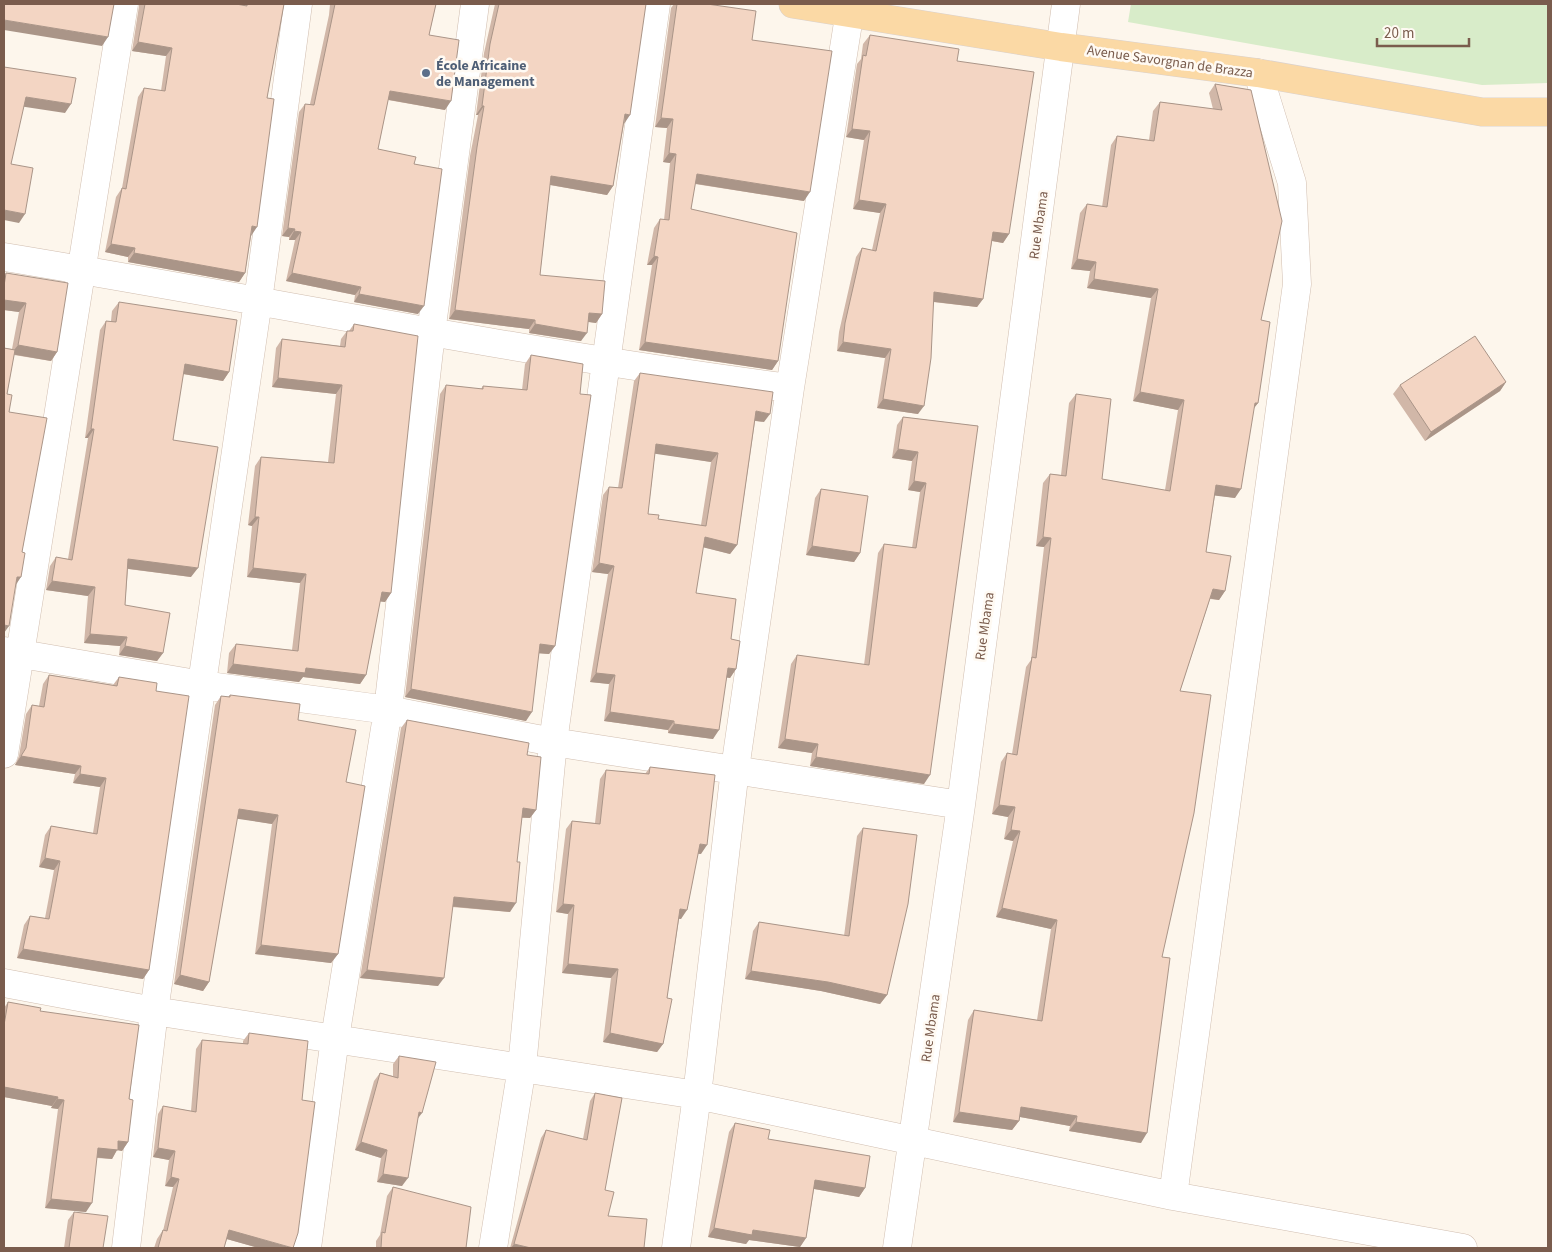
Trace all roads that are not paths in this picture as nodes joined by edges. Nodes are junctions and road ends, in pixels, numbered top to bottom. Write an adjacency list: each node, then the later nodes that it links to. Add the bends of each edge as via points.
1 (124, 4): 12 (street)
2 (298, 4): 13 (street)
3 (475, 4): 14 (street)
4 (656, 4): 15 (street)
5 (793, 4): 7 (main road, Avenue Savorgnan de Brazza)
6 (1066, 4): 8 (street, Rue Mbama)
7 (851, 8): 8 (main road, Avenue Savorgnan de Brazza); 16 (street)
8 (1061, 46): 9 (main road, Avenue Savorgnan de Brazza); 23 (street, Rue Mbama)
9 (1258, 73): 10 (main road, Avenue Savorgnan de Brazza, via 1482,112); 30 (street, via 1292,184 1297,284)
10 (1548, 112)
11 (4, 257): 12 (street)
12 (83, 270): 13 (street); 17 (street)
13 (258, 301): 14 (street); 18 (street)
14 (431, 334): 15 (street); 19 (street)
15 (607, 360): 16 (street); 20 (street)
16 (790, 388): 22 (street)
17 (11, 652): 18 (street); 21 (street)
18 (202, 685): 19 (street); 25 (street)
19 (388, 710): 20 (street); 26 (street)
20 (552, 742): 22 (street); 27 (street)
21 (4, 754)
22 (735, 769): 23 (street); 28 (street)
23 (961, 805): 29 (street, Rue Mbama)
24 (4, 983): 25 (street)
25 (154, 1011): 26 (street); 32 (street)
26 (335, 1038): 27 (street); 33 (street)
27 (522, 1066): 28 (street); 34 (street)
28 (697, 1094): 29 (street); 35 (street)
29 (914, 1141): 30 (street); 36 (street, Rue Mbama)
30 (1173, 1196): 31 (street)
31 (1446, 1246)
32 (126, 1248)
33 (307, 1248)
34 (492, 1248)
35 (676, 1248)
36 (897, 1248)

